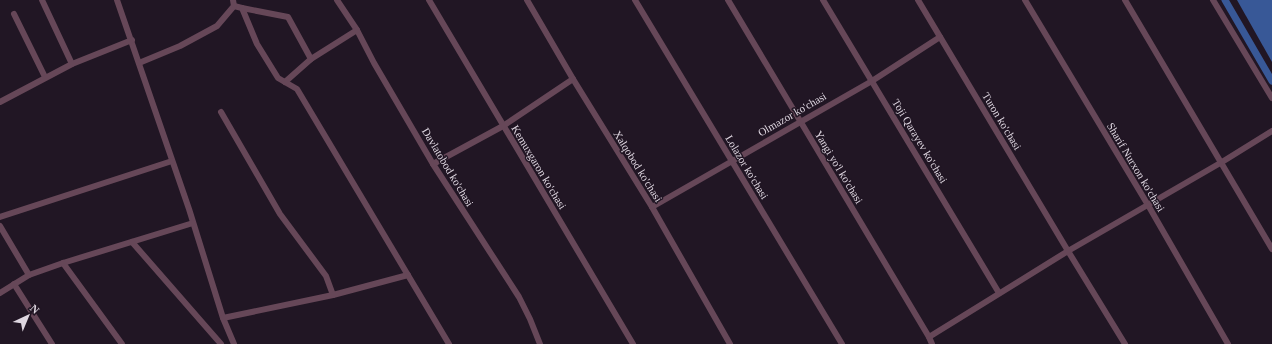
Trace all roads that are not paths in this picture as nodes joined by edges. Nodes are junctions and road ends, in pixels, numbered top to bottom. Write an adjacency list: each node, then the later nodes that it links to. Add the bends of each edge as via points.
1 (42, 0): 21 (street)
2 (117, 0): 18 (street)
3 (338, 0): 16 (street, Davlatobod ko'chasi)
4 (429, 0): 30 (street, Kemuxgaron ko'chasi)
5 (526, 0): 23 (street, Xalqobod ko'chasi)
6 (635, 0): 33 (street, Lolazor ko'chasi)
7 (728, 0): 29 (street, Yangi yo'l ko'chasi)
8 (823, 0): 24 (street, Toji Qarayev ko'chasi)
9 (918, 0): 17 (street, Turon ko'chasi)
10 (1025, 0): 36 (street, Sharif Nurxon ko'chasi)
11 (1125, 0): 34 (street)
12 (1213, 0): 26 (street)
13 (233, 3): 14 (street); 20 (street, via 217,26 180,46)
14 (242, 8): 19 (street, via 288,17); 25 (street, via 257,44 278,78)
15 (14, 14): 22 (street)
16 (357, 30): 19 (street); 35 (street, Davlatobod ko'chasi)
17 (940, 37): 24 (street, Olmazor ko'chasi); 43 (street, Turon ko'chasi)
18 (132, 40): 20 (street); 21 (street)
19 (311, 59): 25 (street)
20 (139, 63): 32 (street)
21 (72, 64): 22 (street)
22 (45, 77): 27 (street)
23 (573, 79): 30 (street); 37 (street, Xalqobod ko'chasi)
24 (872, 81): 29 (street, Olmazor ko'chasi); 49 (street, Toji Qarayev ko'chasi)
25 (285, 82): 46 (street, via 297,89)
26 (1272, 98)
27 (0, 102)
28 (221, 112): 50 (street, via 280,214 326,276)
29 (800, 121): 33 (street, Olmazor ko'chasi); 52 (street, Yangi yo'l ko'chasi)
30 (503, 126): 35 (street); 59 (street, Kemuxgaron ko'chasi)
31 (1272, 131): 34 (street)
32 (172, 161): 38 (street); 39 (street)
33 (731, 161): 37 (street, Olmazor ko'chasi); 61 (street, Lolazor ko'chasi)
34 (1222, 162): 36 (street); 42 (street)
35 (433, 164): 58 (street, Davlatobod ko'chasi, via 519,297)
36 (1148, 205): 43 (street); 64 (street, Sharif Nurxon ko'chasi)
37 (652, 207): 60 (street, Xalqobod ko'chasi)
38 (0, 217)
39 (193, 223): 41 (street); 51 (street)
40 (0, 226): 45 (street)
41 (132, 242): 44 (street); 55 (street)
42 (1272, 249)
43 (1068, 251): 49 (street); 63 (street, Turon ko'chasi)
44 (63, 263): 45 (street); 54 (street)
45 (29, 275): 47 (street)
46 (408, 275): 50 (street); 57 (street)
47 (14, 284): 48 (street); 53 (street)
48 (0, 293)
49 (999, 294): 52 (street)
50 (333, 296): 51 (street)
51 (222, 318): 56 (street)
52 (929, 337): 62 (street, Yangi yo'l ko'chasi)
53 (52, 344)
54 (122, 344)
55 (221, 344)
56 (234, 344)
57 (449, 344)
58 (540, 344)
59 (633, 344)
60 (730, 344)
61 (842, 344)
62 (932, 344)
63 (1125, 344)
64 (1228, 344)

